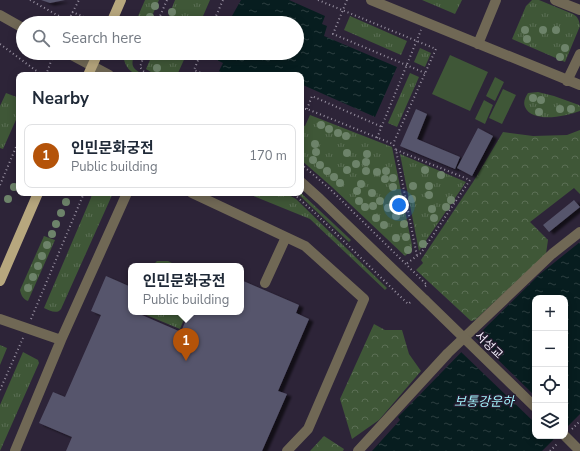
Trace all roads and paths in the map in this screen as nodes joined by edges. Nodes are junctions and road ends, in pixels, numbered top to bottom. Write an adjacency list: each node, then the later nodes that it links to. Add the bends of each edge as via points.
1 (30, 0): 15 (path)
2 (79, 0): 13 (path)
3 (121, 0): 18 (main road)
4 (167, 0): 19 (path)
5 (223, 0): 20 (path)
6 (318, 0): 11 (path)
7 (347, 0): 11 (path)
8 (371, 0): 21 (street)
9 (496, 0): 25 (street)
10 (555, 0): 12 (street)
11 (342, 10): 23 (path); 34 (path, via 332,34)
12 (580, 10)
13 (72, 12): 16 (path); 17 (path)
14 (0, 15): 22 (street)
15 (58, 16)
16 (70, 16)
17 (82, 16)
18 (114, 16)
19 (160, 16)
20 (216, 16)
21 (425, 22): 23 (path); 25 (street)
22 (16, 24)
23 (416, 41): 34 (path); 40 (path, via 436,49)
24 (0, 44): 27 (path)
25 (478, 44): 41 (street)
26 (580, 54): 41 (street)
27 (16, 56)
28 (22, 60): 36 (path)
29 (51, 60): 37 (path)
30 (77, 60): 35 (street)
31 (95, 60): 35 (main road)
32 (142, 60): 38 (path, via 140,67)
33 (198, 60): 39 (path, via 194,70)
34 (406, 65): 40 (path); 44 (path)
35 (90, 71)
36 (38, 72)
37 (47, 72)
38 (145, 72)
39 (199, 72)
40 (425, 73): 46 (path)
41 (567, 81): 42 (street)
42 (580, 85)
43 (307, 109): 44 (path, via 312,96); 45 (path)
44 (382, 127): 45 (path)
45 (377, 138): 46 (path)
46 (393, 144): 48 (path)
47 (16, 147): 49 (path)
48 (396, 150): 58 (path); 58 (path, via 470,180 421,254)
49 (0, 185)
50 (304, 185): 67 (street, 서성교, bridge)
51 (37, 196): 60 (main road)
52 (83, 196): 64 (path)
53 (126, 196): 65 (street)
54 (206, 196): 57 (street)
55 (295, 196): 62 (path)
56 (580, 232): 71 (street, via 552,254 448,353)
57 (286, 237): 61 (street); 70 (street, via 305,246 364,298 308,429)
58 (417, 256): 59 (path)
59 (406, 264)
60 (0, 281)
61 (265, 284)
62 (408, 304)
63 (0, 319): 64 (street)
64 (27, 328): 65 (street); 66 (path)
65 (61, 340): 69 (street)
66 (0, 390)
67 (532, 404)
68 (568, 439): 72 (street, bridge)
69 (14, 451)
70 (287, 451)
71 (358, 451)
72 (580, 451)

